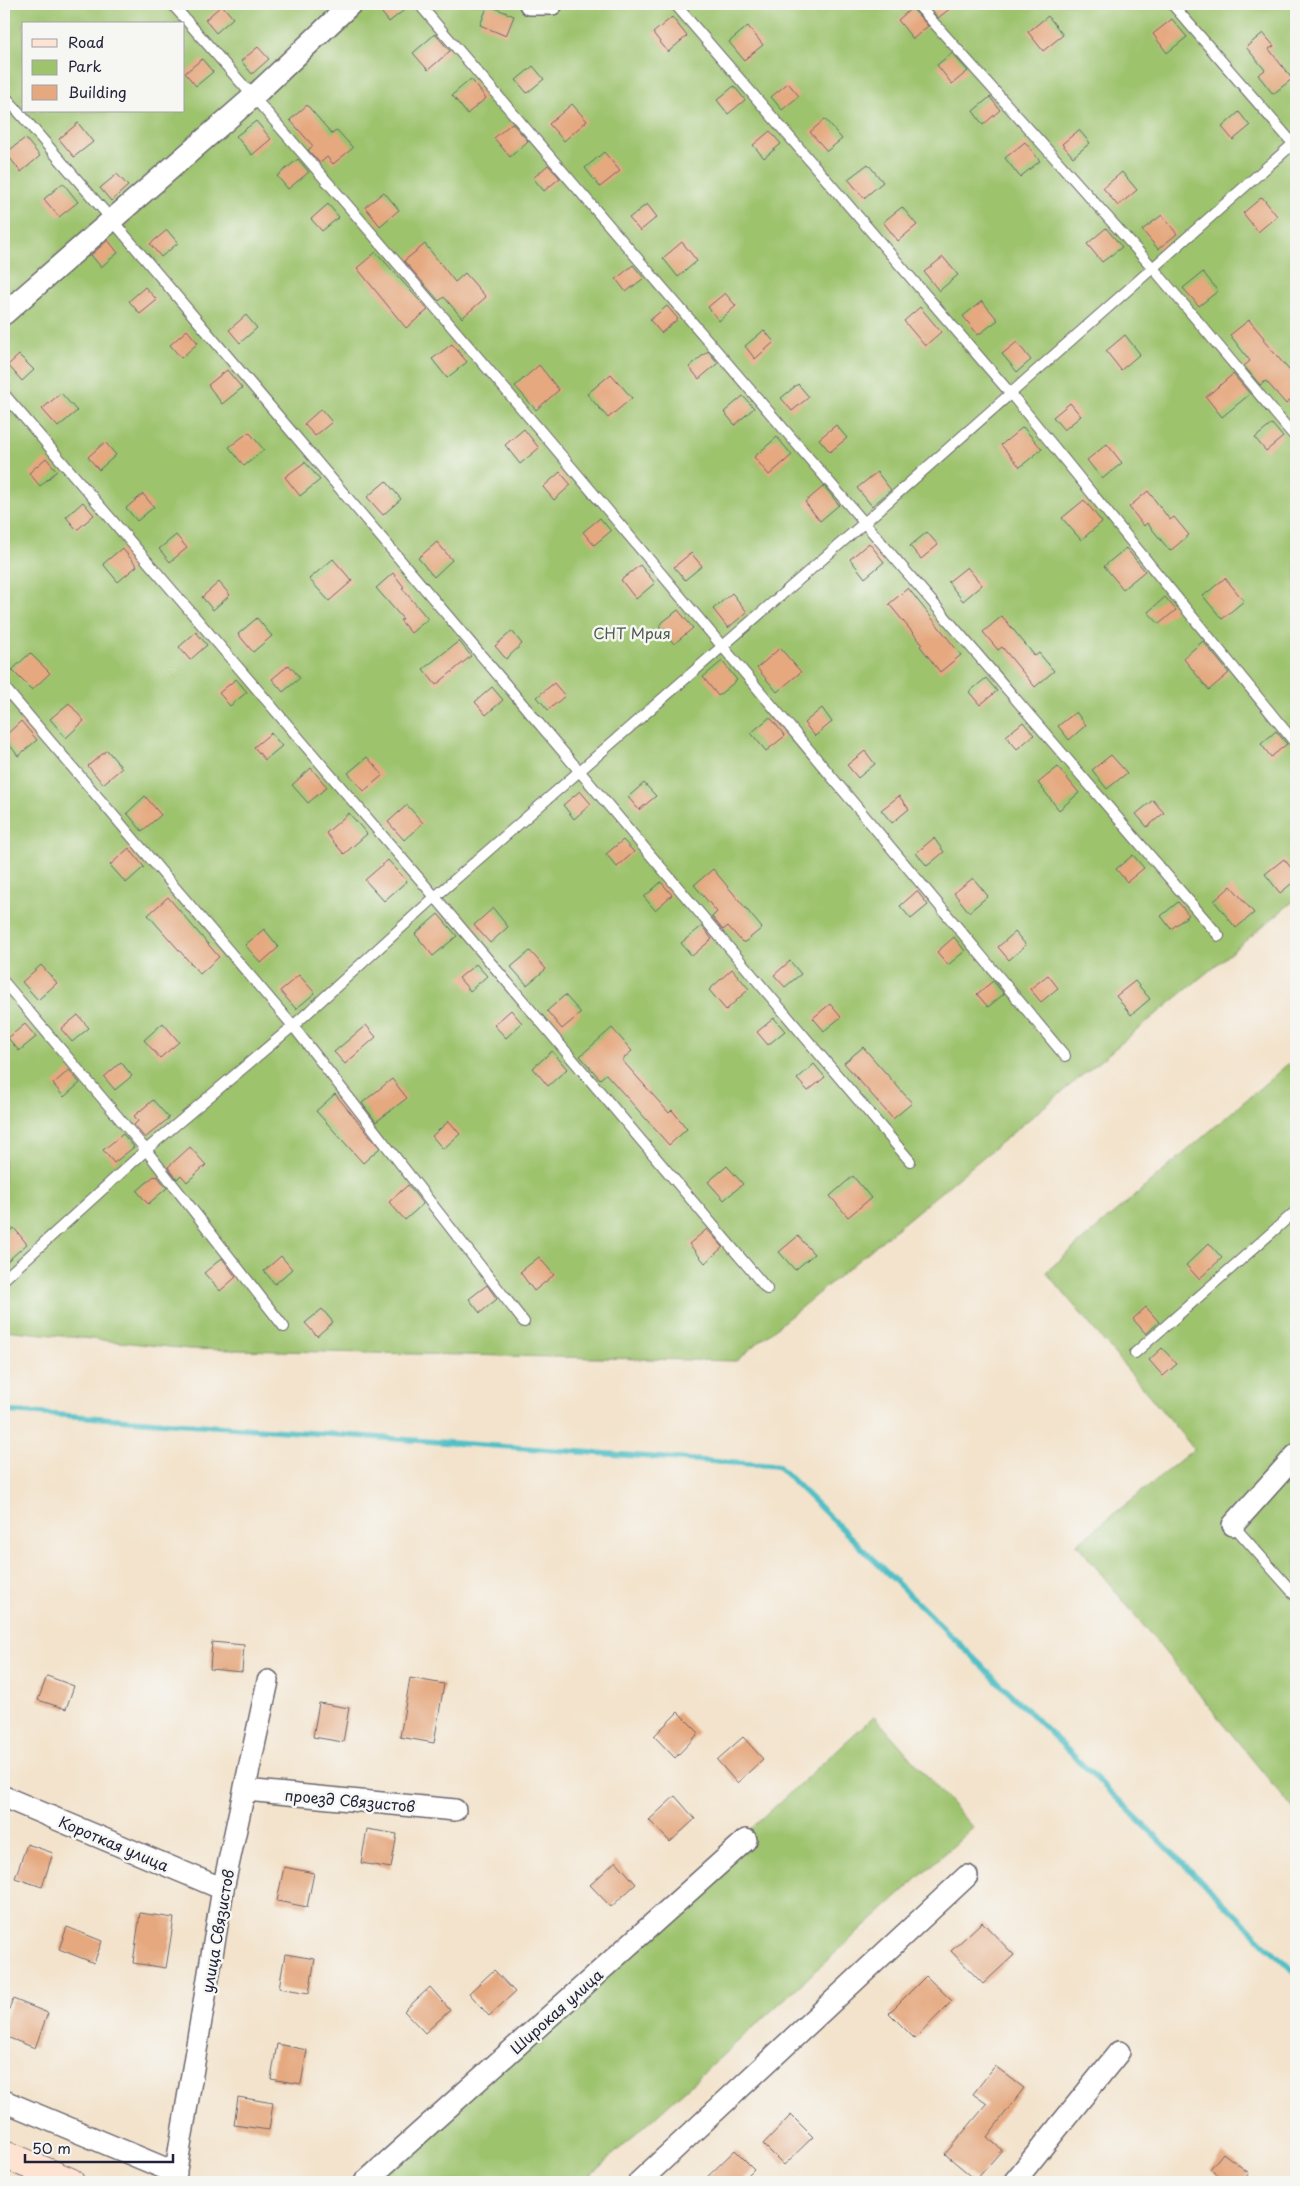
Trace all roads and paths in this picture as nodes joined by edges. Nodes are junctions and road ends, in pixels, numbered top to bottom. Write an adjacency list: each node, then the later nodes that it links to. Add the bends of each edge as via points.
1 (172, 4): 10 (lane)
2 (351, 4): 10 (street)
3 (419, 4): 18 (lane)
4 (530, 4): 5 (street)
5 (552, 4)
6 (675, 4): 16 (lane)
7 (917, 4): 13 (lane)
8 (1172, 4): 11 (lane)
9 (4, 96): 12 (lane)
10 (254, 96): 12 (street); 19 (lane)
11 (1295, 146): 13 (lane)
12 (112, 220): 14 (street); 22 (lane)
13 (1153, 268): 16 (lane); 17 (lane)
14 (4, 314)
15 (4, 394): 23 (lane)
16 (1011, 394): 18 (lane); 21 (lane)
17 (1296, 438)
18 (864, 523): 19 (lane); 24 (lane)
19 (723, 646): 22 (lane); 27 (lane)
20 (4, 687): 26 (lane)
21 (1296, 744)
22 (580, 771): 23 (lane); 29 (lane)
23 (435, 897): 26 (lane); 32 (lane)
24 (1219, 936)
25 (4, 982): 28 (lane)
26 (292, 1026): 28 (lane); 33 (lane)
27 (1065, 1056)
28 (146, 1150): 31 (lane); 34 (lane)
29 (910, 1161)
30 (1296, 1211): 35 (lane)
31 (4, 1279)
32 (767, 1289)
33 (524, 1322)
34 (284, 1327)
35 (1136, 1353)
36 (1296, 1455): 37 (street)
37 (1233, 1525): 38 (lane)
38 (1296, 1596)
39 (268, 1681): 40 (street, улица Связистов)
40 (245, 1790): 42 (street, проезд Связистов); 45 (street, улица Связистов)
41 (4, 1797): 45 (street, Короткая улица)
42 (455, 1810)
43 (746, 1840): 51 (street, Широкая улица)
44 (967, 1876): 52 (street)
45 (224, 1889): 49 (street, улица Связистов)
46 (1119, 2052): 53 (street)
47 (4, 2102): 49 (street)
48 (4, 2154): 50 (street)
49 (175, 2178)
50 (70, 2182)
51 (365, 2182)
52 (639, 2182)
53 (1014, 2182)

